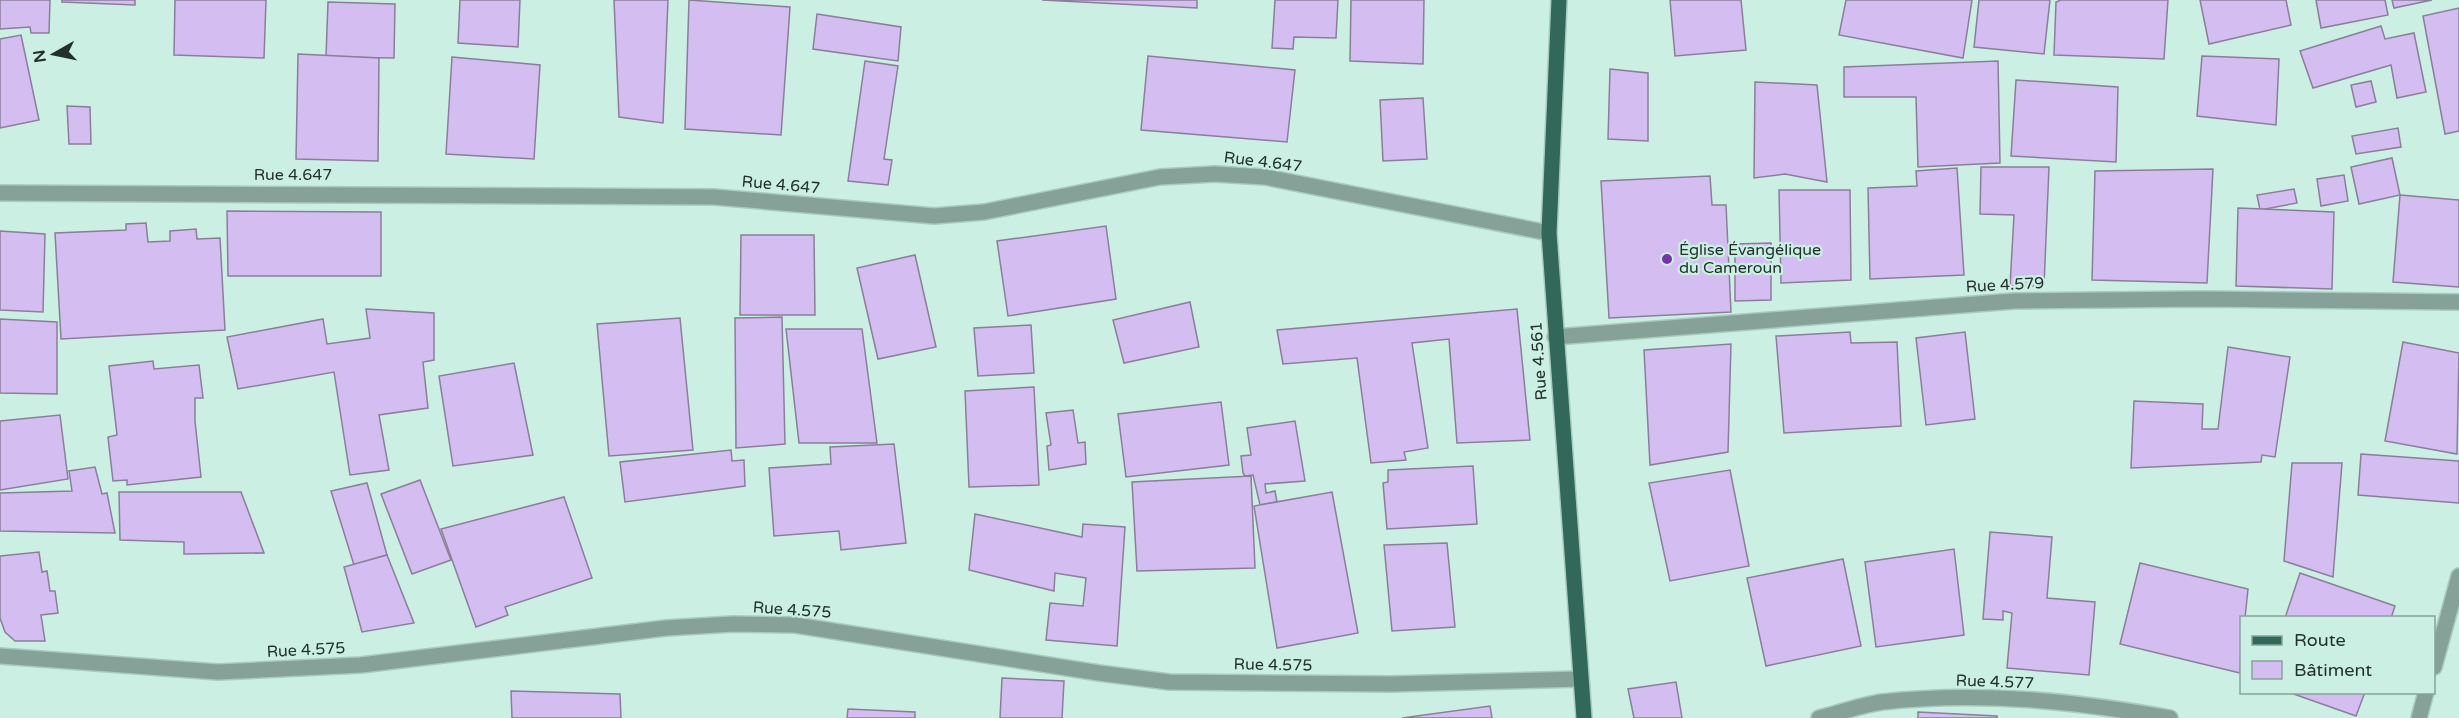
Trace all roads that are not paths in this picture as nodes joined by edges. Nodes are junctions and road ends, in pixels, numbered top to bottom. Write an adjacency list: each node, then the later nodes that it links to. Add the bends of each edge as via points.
1 (1559, 0): 3 (main road, Rue 4.561)
2 (0, 193): 3 (street, Rue 4.647, via 714,197 934,216 984,212 1160,177 1215,174 1264,177)
3 (1549, 233): 5 (main road, Rue 4.561)
4 (2459, 302): 5 (street, Rue 4.579, via 2014,301)
5 (1555, 337): 9 (main road, Rue 4.561)
6 (2459, 576): 8 (street)
7 (0, 656): 9 (street, Rue 4.575, via 218,672 361,665 666,628 733,624 795,625 1169,682 1391,684)
8 (2435, 660)
9 (1580, 679): 11 (main road, Rue 4.561)
10 (2426, 694): 14 (street)
11 (1584, 718)
12 (1819, 718): 13 (street, Rue 4.577, via 1880,702 1973,697 2103,706)
13 (2170, 718)
14 (2419, 718)

